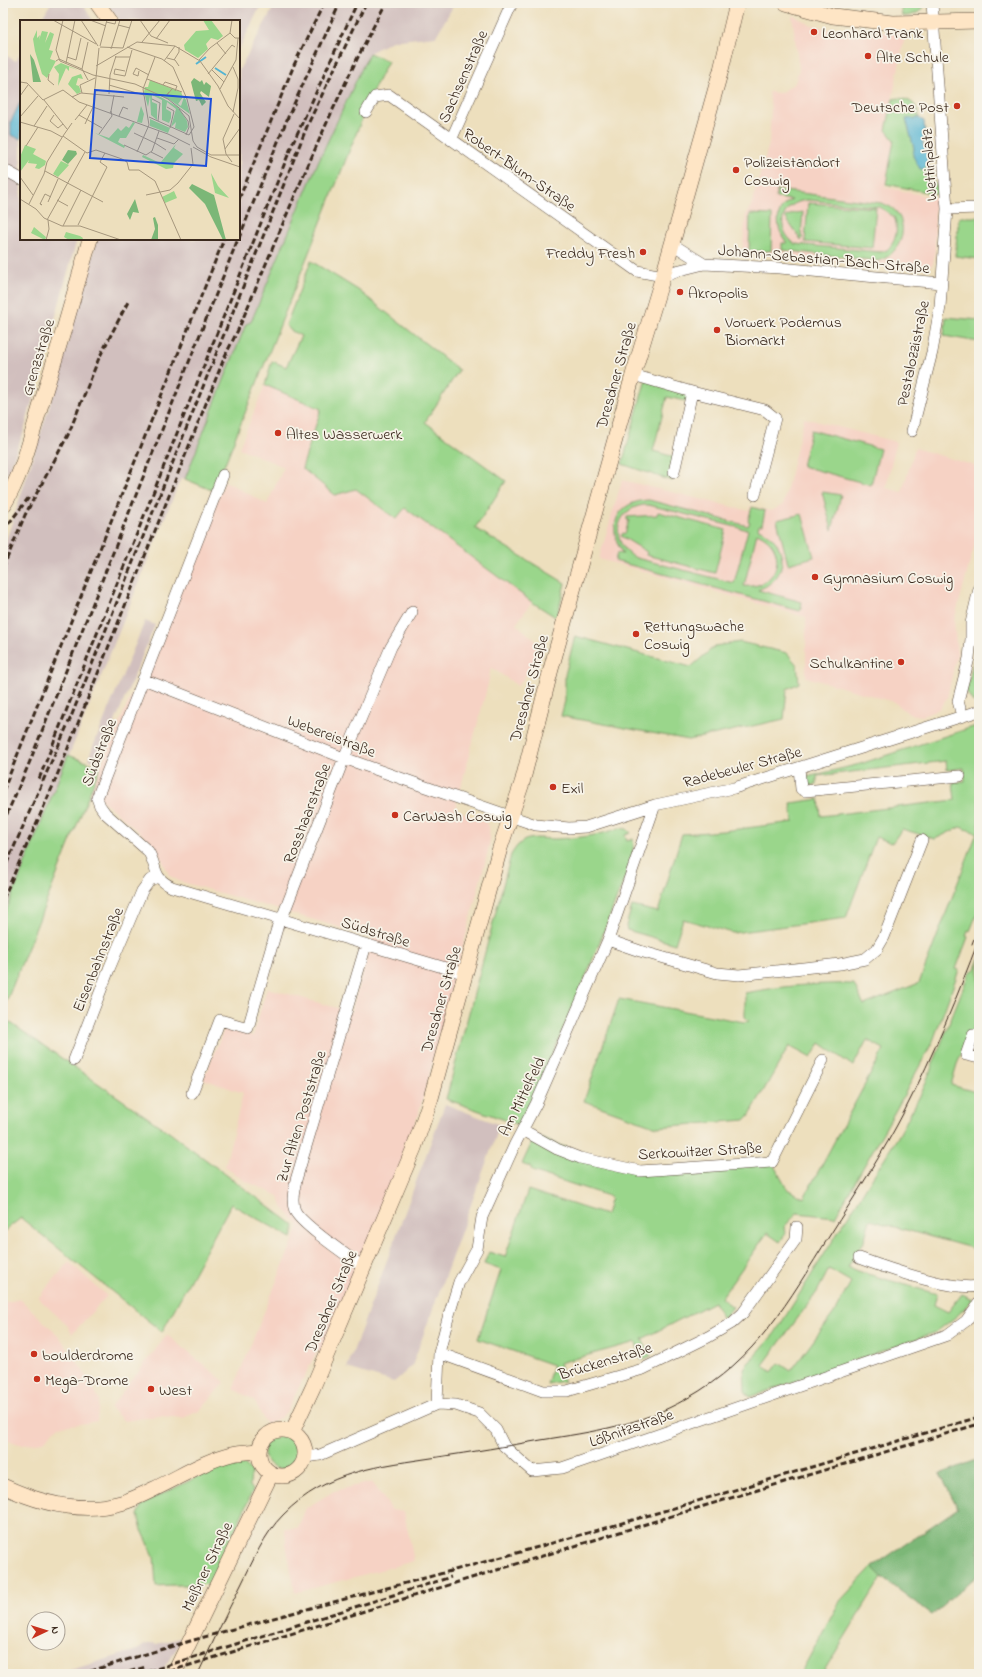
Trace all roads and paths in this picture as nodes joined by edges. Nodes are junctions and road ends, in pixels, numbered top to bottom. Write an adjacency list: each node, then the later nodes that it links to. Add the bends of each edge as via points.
1 (97, 3): 6 (main road)
2 (512, 3): 10 (street, Sachsenstraße)
3 (737, 3): 16 (main road, Dresdner Straße)
4 (786, 3): 8 (main road, via 833,16 859,20)
5 (932, 3): 8 (street, Wettinplatz)
6 (109, 20)
7 (979, 20): 8 (main road)
8 (933, 22): 14 (street, Wettinplatz)
9 (366, 112): 10 (street, Robert-Blum-Straße, via 375,97 389,95)
10 (451, 140): 18 (street, Robert-Blum-Straße, via 637,271)
11 (3, 169): 12 (street)
12 (20, 178)
13 (979, 208): 14 (street)
14 (947, 209): 19 (street, Pestalozzistraße)
15 (90, 240): 26 (main road, Grenzstraße, via 24,462)
16 (672, 244): 17 (street, Johann-Sebastian-Bach-Straße); 18 (main road, Dresdner Straße)
17 (704, 264): 18 (street, Johann-Sebastian-Bach-Straße); 19 (street, Johann-Sebastian-Bach-Straße, via 780,268)
18 (663, 276): 20 (main road, Dresdner Straße)
19 (941, 283): 22 (street, Pestalozzistraße, via 940,307 932,352)
20 (633, 375): 21 (street); 36 (main road, Dresdner Straße)
21 (692, 392): 23 (street); 25 (street, via 765,410 775,418)
22 (912, 431)
23 (674, 472)
24 (223, 475): 29 (street, Südstraße)
25 (755, 495)
26 (3, 506)
27 (979, 589): 31 (street, via 971,623 969,658 958,701)
28 (412, 612): 32 (street, Rosshaarstraße, via 390,647)
29 (143, 679): 32 (street, Webereistraße); 38 (street, Südstraße, via 97,798 105,813 148,850)
30 (979, 711): 31 (street, Radebeuler Straße)
31 (962, 716): 33 (street, Radebeuler Straße)
32 (344, 758): 36 (street, Webereistraße); 39 (street, Rosshaarstraße)
33 (799, 768): 34 (street, via 801,789 805,791); 35 (street, Radebeuler Straße, via 734,788)
34 (960, 776)
35 (655, 805): 36 (street, Radebeuler Straße, via 586,827 536,825); 40 (street, Am Mittelfeld)
36 (512, 816): 42 (main road, Dresdner Straße, via 500,848)
37 (922, 840): 40 (street, via 884,937 877,949 865,959 739,975 716,973 640,952)
38 (158, 878): 39 (street, Südstraße, via 172,887); 45 (street, Eisenbahnstraße, via 150,880 142,891)
39 (281, 918): 41 (street, Südstraße); 47 (street, Rosshaarstraße, via 248,1028 220,1020)
40 (608, 940): 48 (street, Am Mittelfeld)
41 (366, 945): 42 (street, Südstraße); 51 (street, Zur Alten Poststraße, via 296,1180 293,1198 295,1211 308,1226)
42 (466, 974): 51 (main road, Dresdner Straße, via 414,1148)
43 (979, 1036): 44 (street, via 974,1035 966,1055)
44 (979, 1058)
45 (74, 1060)
46 (823, 1060): 48 (street, Serkowitzer Straße, via 772,1162 640,1171 580,1158 557,1149)
47 (192, 1093)
48 (523, 1130): 54 (street, Am Mittelfeld, via 482,1217 477,1249 459,1282)
49 (797, 1227): 54 (street, Brückenstraße, via 796,1239 748,1306 732,1323 643,1369 567,1391 552,1392)
50 (859, 1258): 52 (street, via 960,1286)
51 (363, 1267): 56 (main road, Dresdner Straße)
52 (979, 1286)
53 (979, 1303): 55 (street, Lößnitzstraße, via 966,1321 947,1335 562,1468 532,1471 504,1446 496,1430 479,1413 456,1405)
54 (439, 1353): 55 (street, Am Mittelfeld)
55 (437, 1404): 58 (street, Lößnitzstraße, via 320,1455)
56 (292, 1432): 57 (main road, via 278,1430 271,1433 265,1437); 58 (main road, via 302,1442)
57 (259, 1451): 59 (main road, via 262,1464); 60 (main road, via 233,1453 217,1458 120,1503 88,1508 58,1505 25,1497)
58 (305, 1457): 59 (main road, via 292,1474)
59 (271, 1474): 61 (main road, Meißner Straße)
60 (3, 1486)
61 (174, 1674)

